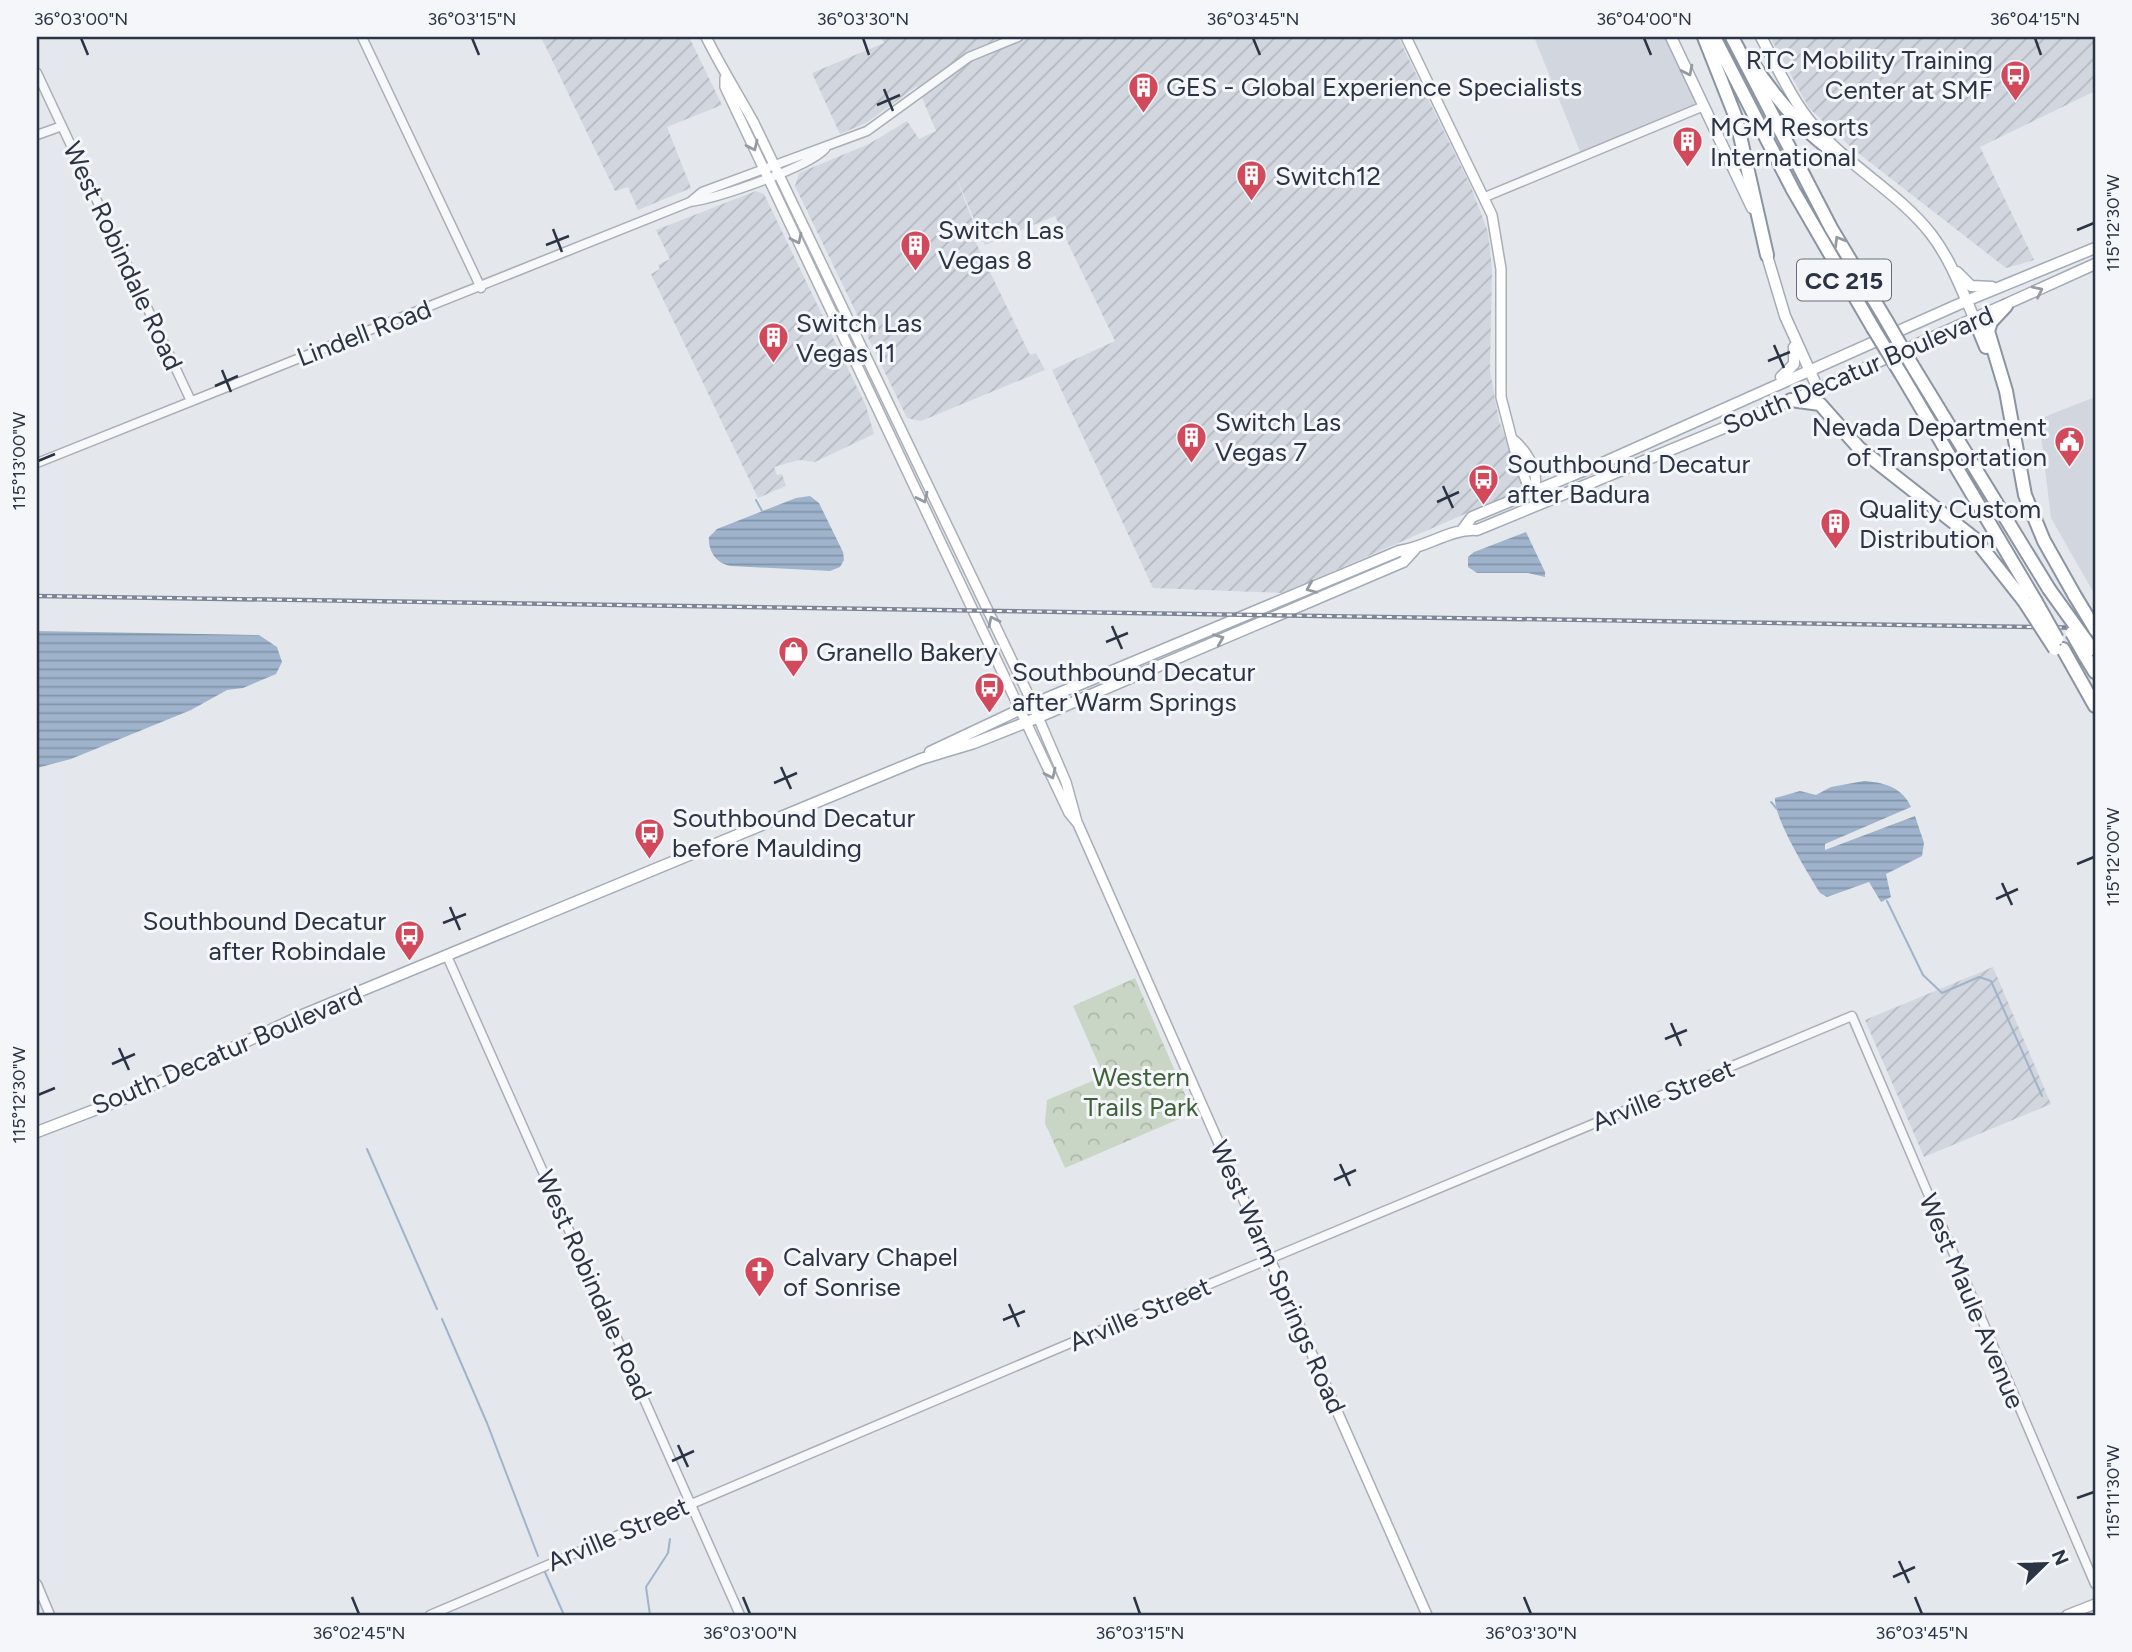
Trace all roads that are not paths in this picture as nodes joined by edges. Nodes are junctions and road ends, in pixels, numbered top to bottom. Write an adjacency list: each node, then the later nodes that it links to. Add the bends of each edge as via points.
1 (362, 37): 24 (street)
2 (706, 37): 11 (main road, West Warm Springs Road)
3 (1017, 37): 16 (street, Lindell Road, via 969,57 887,119 818,156)
4 (1406, 37): 18 (main road)
5 (1671, 37): 12 (main road, one-way to 12)
6 (1704, 37): 20 (highway, via 1736,118)
7 (1714, 37): 41 (highway, CC 215, bridge, via 1804,211)
8 (1735, 37): 15 (highway, via 1802,124); 43 (highway, CC 215, one-way to 8, bridge, via 1831,228)
9 (1761, 37): 15 (main road, via 1799,107)
10 (37, 73): 13 (street, West Robindale Road)
11 (725, 78): 16 (main road, West Warm Springs Road); 17 (main road, West Warm Springs Road, one-way to 17)
12 (1704, 106): 18 (street); 20 (main road, via 1752,207)
13 (62, 125): 14 (street); 34 (street, West Robindale Road)
14 (37, 135)
15 (1843, 157): 21 (main road, via 1912,214)
16 (776, 169): 17 (street, Lindell Road); 45 (main road, West Warm Springs Road, one-way to 16)
17 (765, 173): 24 (street, Lindell Road, via 702,192 690,202); 47 (main road, West Warm Springs Road, one-way to 47)
18 (1485, 197): 37 (main road, via 1501,269 1501,397 1521,468)
19 (2095, 248): 23 (main road, South Decatur Boulevard)
20 (1766, 255): 27 (main road)
21 (1946, 258): 23 (main road, via 1971,286); 25 (main road)
22 (2095, 264): 26 (main road, South Decatur Boulevard, one-way to 22)
23 (2006, 285): 25 (main road, South Decatur Boulevard)
24 (481, 288): 34 (street, Lindell Road)
25 (1966, 301): 28 (main road); 29 (main road, South Decatur Boulevard)
26 (2006, 306): 28 (main road, South Decatur Boulevard); 30 (highway, via 1988,328)
27 (1785, 316): 29 (main road); 31 (main road, via 1795,361)
28 (1975, 320): 30 (highway); 32 (main road, South Decatur Boulevard)
29 (1809, 370): 31 (main road, South Decatur Boulevard); 32 (main road)
30 (2000, 375): 42 (highway, bridge, via 2025,495 2044,541)
31 (1763, 389): 37 (main road, South Decatur Boulevard)
32 (1818, 389): 33 (main road, South Decatur Boulevard); 35 (highway)
33 (1791, 400): 35 (highway, via 1816,402); 38 (main road, South Decatur Boulevard)
34 (191, 401): 36 (street, Lindell Road)
35 (1834, 419): 41 (highway, via 1877,463 1969,533)
36 (37, 463)
37 (1534, 491): 38 (main road); 39 (main road, South Decatur Boulevard, via 1472,517)
38 (1540, 504): 39 (main road, South Decatur Boulevard, via 1478,530)
39 (1463, 529): 40 (main road, South Decatur Boulevard)
40 (1415, 549): 45 (main road, South Decatur Boulevard, one-way to 45, via 1399,551); 48 (main road, South Decatur Boulevard, one-way to 40, via 1403,562)
41 (2030, 601): 46 (highway, CC 215, bridge)
42 (2095, 629)
43 (2091, 652): 44 (highway, CC 215)
44 (2095, 672)
45 (1033, 704): 47 (main road, South Decatur Boulevard); 48 (main road, West Warm Springs Road)
46 (2094, 704)
47 (1021, 709): 49 (main road, West Warm Springs Road); 50 (main road, South Decatur Boulevard)
48 (1039, 717): 49 (main road, South Decatur Boulevard); 51 (main road, West Warm Springs Road)
49 (1027, 722): 50 (main road, South Decatur Boulevard); 51 (main road, West Warm Springs Road, one-way to 51)
50 (921, 759): 52 (main road, South Decatur Boulevard)
51 (1078, 824): 55 (main road, West Warm Springs Road)
52 (447, 956): 54 (main road, South Decatur Boulevard, via 305,1014 123,1099); 56 (street, West Robindale Road)
53 (1852, 1016): 55 (street, Arville Street); 58 (street, West Maule Avenue)
54 (37, 1132)
55 (1271, 1261): 56 (street, Arville Street); 63 (main road, West Warm Springs Road)
56 (691, 1503): 61 (street, Arville Street); 62 (street, West Robindale Road)
57 (37, 1584): 60 (street)
58 (2095, 1584)
59 (2095, 1604): 64 (main road)
60 (50, 1615)
61 (430, 1615)
62 (740, 1615)
63 (1427, 1615)
64 (2067, 1615)

